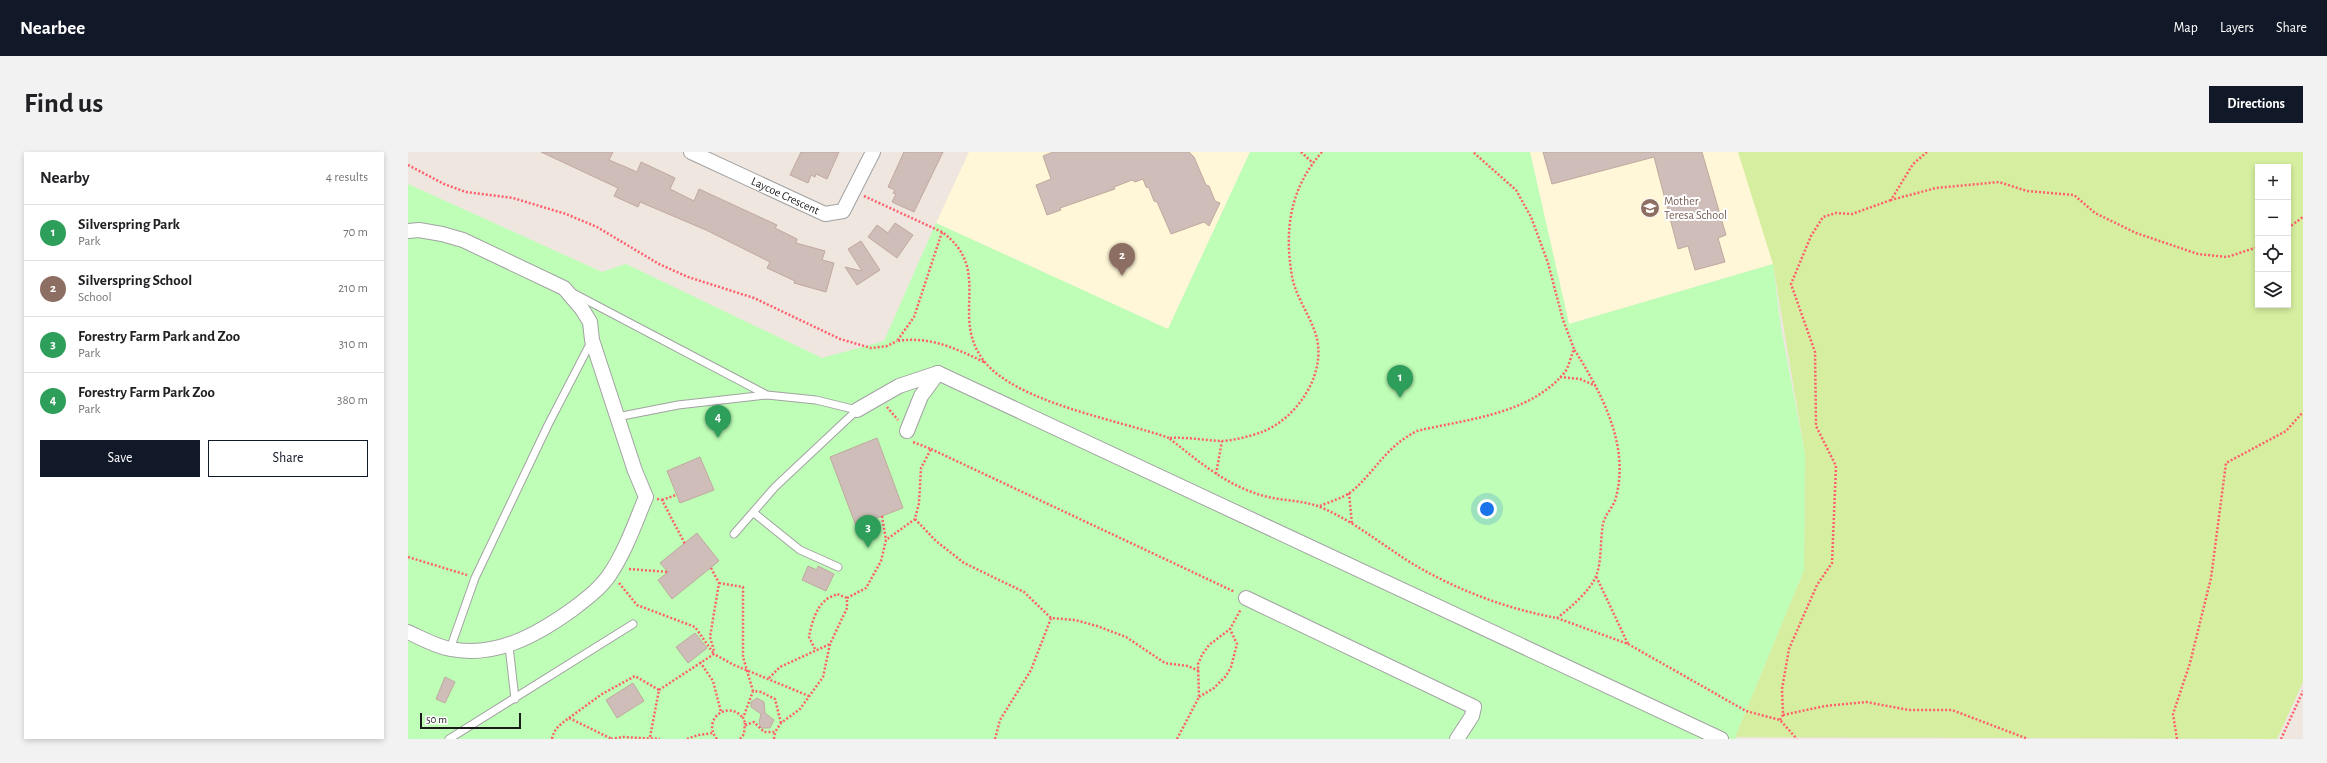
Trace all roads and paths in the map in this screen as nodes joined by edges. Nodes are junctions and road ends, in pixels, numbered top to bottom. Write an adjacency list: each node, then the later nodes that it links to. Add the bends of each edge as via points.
1 (690, 152): 2 (street, Laycoe Crescent, via 825,214 843,211)
2 (873, 152)
3 (1302, 152): 7 (path)
4 (1322, 152): 7 (path)
5 (1473, 152): 19 (path, via 1516,190 1531,217 1548,263 1562,320)
6 (1927, 152): 10 (path, via 1913,164)
7 (1313, 163): 31 (path, via 1294,197 1288,233 1292,278 1316,334 1318,357 1314,376 1304,399 1287,417 1262,432)
8 (408, 165): 18 (path, via 444,184 466,192 513,198 566,214 597,227 659,264 754,298 840,339 871,348 887,346)
9 (867, 197): 14 (path)
10 (1890, 200): 15 (path, via 1936,188 1999,182 2027,192 2074,195 2094,213 2136,233 2198,254 2227,257); 79 (path, via 1852,214 1836,213 1823,217 1811,236 1791,284 1815,352 1816,426 1836,466 1832,563 1817,585 1789,649 1782,689)
11 (2303, 216): 12 (path)
12 (2291, 226)
13 (408, 231): 16 (street, via 419,230 463,240)
14 (942, 232): 18 (path, via 914,317); 20 (path, via 965,258 970,273 970,337)
15 (2255, 247)
16 (564, 288): 17 (street, via 590,322); 24 (lane)
17 (592, 340): 28 (street); 53 (lane)
18 (897, 341): 20 (path, via 934,341)
19 (1574, 349): 22 (path, via 1566,371); 23 (path)
20 (984, 362): 30 (path, via 996,374 1020,388 1058,404)
21 (938, 373): 26 (street, via 899,386); 29 (street, via 921,396); 98 (street)
22 (1560, 376): 23 (path, via 1580,379); 34 (path, via 1530,400 1506,410 1417,431 1405,437 1391,447)
23 (1597, 386): 52 (path, via 1615,435 1619,454 1619,474 1616,498 1603,522)
24 (767, 395): 26 (lane, via 816,400); 28 (lane, via 678,404)
25 (885, 404): 29 (path)
26 (857, 410): 39 (lane, via 775,487)
27 (2303, 412): 101 (path, via 2286,431 2226,463 2211,578 2190,663 2173,714)
28 (617, 417): 36 (street, via 634,471)
29 (907, 431): 32 (path, via 913,442)
30 (1169, 438): 31 (path); 33 (path)
31 (1222, 441): 33 (path)
32 (931, 449): 41 (path, via 921,468 919,503); 56 (path)
33 (1216, 474): 38 (path, via 1234,485 1264,496)
34 (1349, 493): 38 (path); 42 (path)
35 (676, 494): 37 (path)
36 (646, 497): 37 (path); 47 (street)
37 (662, 500): 45 (path)
38 (1319, 507): 42 (path)
39 (754, 513): 43 (lane); 48 (lane, via 800,550)
40 (882, 516): 44 (path)
41 (915, 518): 44 (path); 57 (path, via 936,541 964,563 1024,592)
42 (1352, 524): 58 (path, via 1414,565 1446,581 1508,605)
43 (734, 534)
44 (886, 540): 55 (path, via 880,560 866,588)
45 (685, 544)
46 (408, 557): 53 (path)
47 (618, 562): 50 (path, via 629,570); 51 (street)
48 (838, 567)
49 (711, 568): 54 (path)
50 (668, 572)
51 (610, 575): 64 (street, via 587,598 559,619); 67 (path, via 637,605 695,627)
52 (1596, 576): 58 (path, via 1574,606); 63 (path)
53 (475, 578): 65 (lane)
54 (719, 583): 67 (path, via 710,637); 69 (path, via 743,587 743,657)
55 (847, 598): 62 (path, via 846,608); 66 (path, via 837,594 825,600 821,606 812,621 808,636)
56 (1246, 598): 60 (path); 97 (street, via 1474,707 1472,716)
57 (1051, 618): 70 (path, via 1075,620 1097,626 1126,637 1165,663 1188,666); 95 (path, via 1031,670 1000,720)
58 (1557, 618): 63 (path)
59 (633, 624): 77 (lane)
60 (1230, 629): 70 (path, via 1209,645 1198,664); 76 (path, via 1237,644 1232,667 1214,688)
61 (408, 632): 65 (street)
62 (830, 644): 66 (path); 75 (path, via 822,677)
63 (1628, 644): 82 (path, via 1746,711)
64 (509, 646): 65 (street, via 473,651); 77 (lane)
65 (450, 649)
66 (815, 649): 71 (path, via 804,657 780,667)
67 (714, 654): 68 (path); 69 (path)
68 (700, 662): 72 (path); 78 (path, via 713,681)
69 (749, 671): 71 (path); 73 (path)
70 (1199, 671): 76 (path)
71 (769, 678): 75 (path)
72 (659, 690): 80 (path, via 634,676 602,694); 86 (path)
73 (753, 691): 81 (path); 83 (path, via 775,699)
74 (2303, 691): 102 (path)
75 (810, 696): 83 (path, via 800,709)
76 (1199, 697): 96 (path)
77 (515, 699): 87 (lane)
78 (721, 712): 81 (path, via 734,711); 85 (path, via 712,722)
79 (1783, 715): 82 (path); 100 (path, via 1825,706 1866,702 1909,710 1952,710)
80 (570, 718): 88 (path, via 557,728); 89 (path)
81 (743, 718): 84 (path, via 746,725 754,722 764,732); 93 (path, via 745,728)
82 (1780, 720): 99 (path)
83 (781, 723): 84 (path)
84 (775, 732): 94 (path)
85 (713, 733): 91 (path); 92 (path)
86 (650, 737): 89 (path); 90 (path)
87 (449, 739)
88 (552, 739)
89 (611, 739)
90 (660, 739)
91 (687, 739)
92 (717, 739)
93 (740, 739)
94 (774, 739)
95 (995, 739)
96 (1177, 739)
97 (1457, 739)
98 (1721, 739)
99 (1797, 739)
100 (2028, 739)
101 (2177, 739)
102 (2281, 739)

